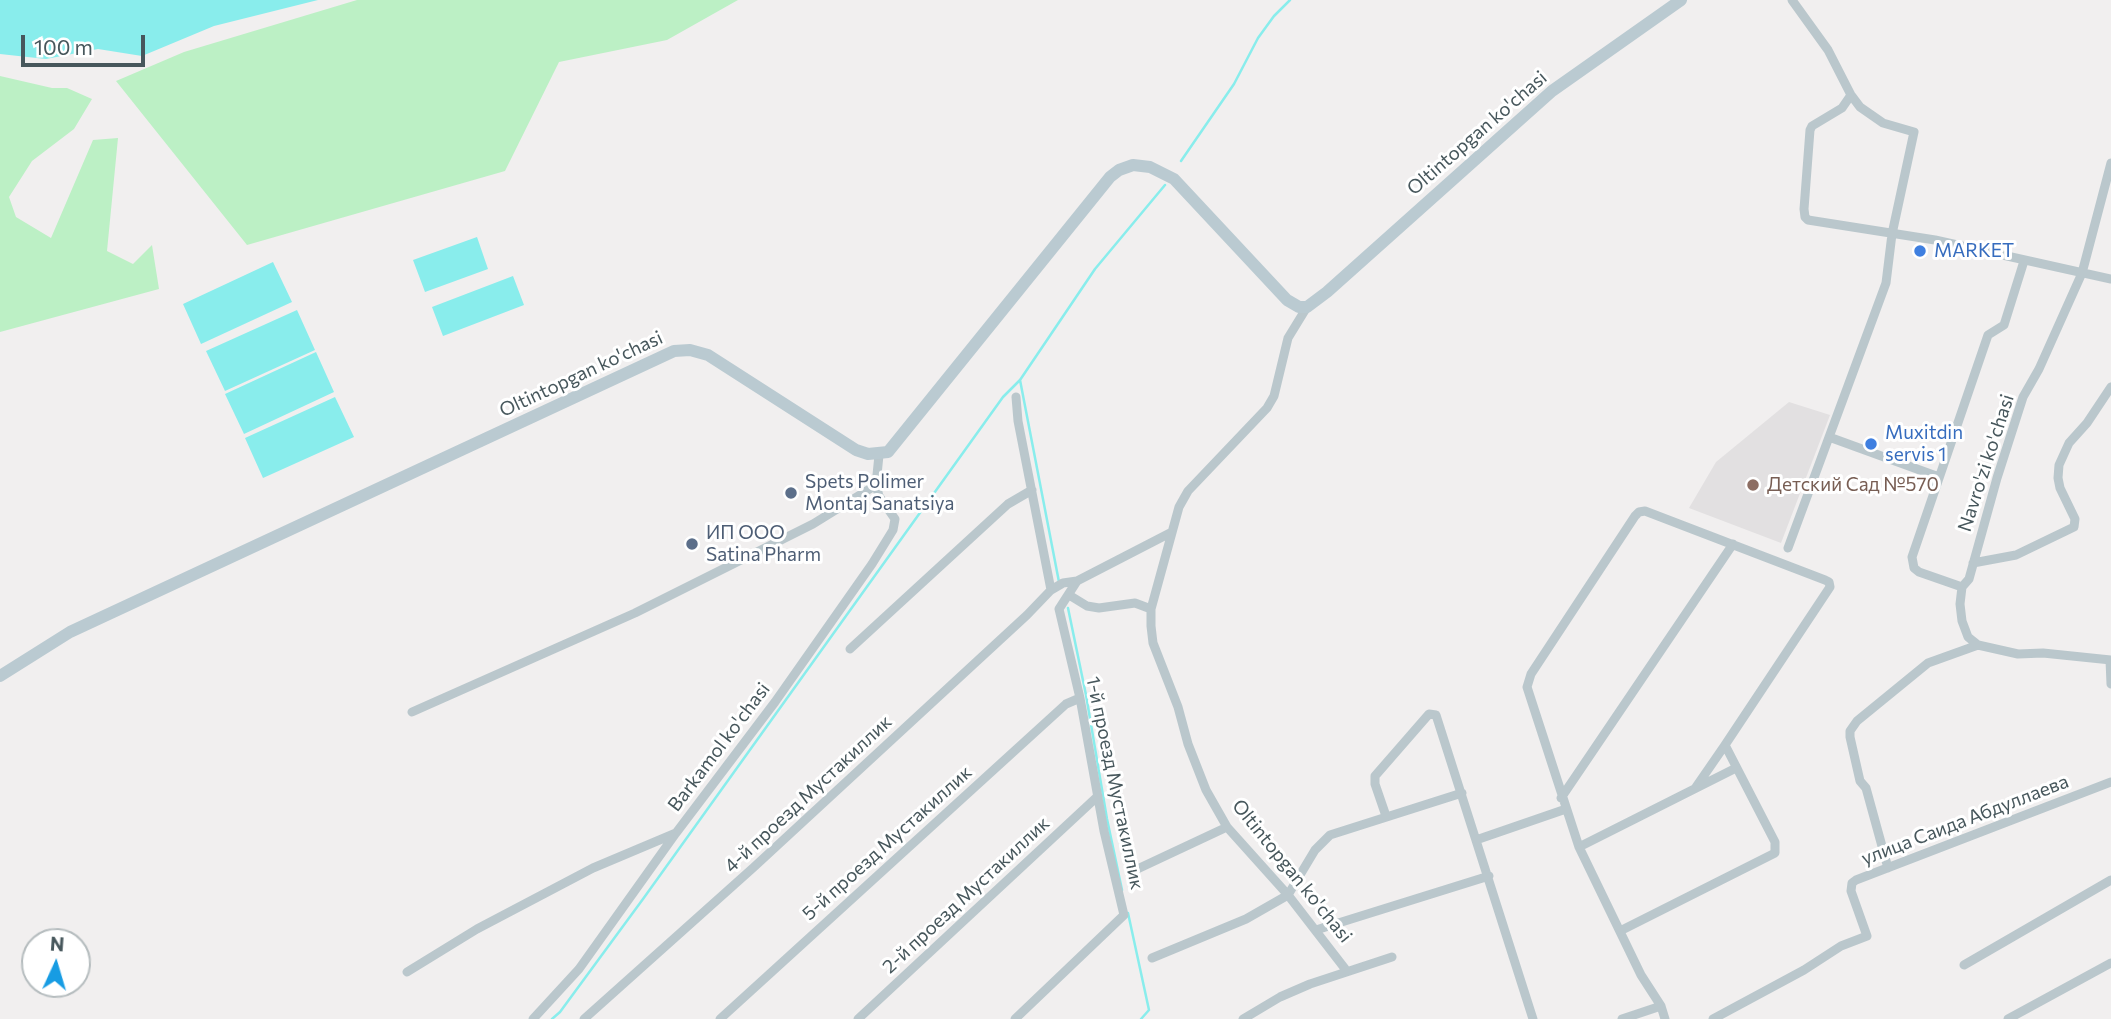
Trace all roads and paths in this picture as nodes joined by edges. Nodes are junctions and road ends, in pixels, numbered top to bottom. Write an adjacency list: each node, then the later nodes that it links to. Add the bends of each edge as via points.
1 (1681, 0): 9 (street, Oltintopgan ko'chasi, via 1552,91)
2 (1792, 0): 3 (street, via 1828,50)
3 (1851, 95): 5 (street, via 1869,115 1914,132); 5 (street, via 1842,108 1810,130 1805,217)
4 (2111, 163): 7 (street, Navro'zi ko'chasi)
5 (1892, 234): 6 (street); 12 (street, via 1886,283)
6 (2024, 261): 7 (street); 14 (street, Navro'zi ko'chasi, via 2004,325 1988,335)
7 (2082, 273): 8 (street); 20 (street, Navro'zi ko'chasi, via 2023,397)
8 (2111, 279)
9 (1307, 307): 13 (street, via 1287,300 1174,179 1150,167 1133,165 1110,177 893,448); 17 (street, Oltintopgan ko'chasi, via 1288,338 1267,408 1188,491)
10 (2111, 387): 20 (street, via 2069,443 2059,465 2060,488 2075,519 2074,527 2016,555)
11 (1016, 397): 16 (street)
12 (1829, 437): 14 (street); 19 (street)
13 (879, 455): 15 (street); 30 (street, Oltintopgan ko'chasi, via 856,450 708,355 674,351 70,632)
14 (1939, 477): 22 (street, Navro'zi ko'chasi, via 1912,562 1919,572)
15 (876, 485): 33 (street, via 813,524 635,613); 44 (street, Barkamol ko'chasi, via 895,520 893,530 775,702)
16 (1032, 490): 23 (street); 28 (street, via 1008,504)
17 (1170, 533): 21 (street); 26 (street, Oltintopgan ko'chasi)
18 (1733, 544): 34 (street, via 1825,580 1830,587); 40 (street); 40 (street, via 1645,510 1635,516 1528,680)
19 (1788, 548)
20 (1973, 563): 22 (street, Navro'zi ko'chasi)
21 (1077, 581): 23 (street, via 1063,583); 24 (street)
22 (1962, 587): 27 (street, Navro'zi ko'chasi, via 1962,621 1968,637)
23 (1048, 594): 25 (street); 62 (street, 4-й проезд Мустакиллик)
24 (1069, 595): 25 (street); 26 (street, via 1087,606 1135,603)
25 (1059, 609): 32 (street, 1-й проезд Мустакиллик)
26 (1151, 609): 43 (street, Oltintopgan ko'chasi, via 1153,643 1188,744)
27 (1978, 645): 29 (street, via 2018,654); 47 (street, via 1927,663 1850,730 1860,781 1866,788)
28 (850, 649)
29 (2110, 660): 31 (street)
30 (0, 676)
31 (2111, 684)
32 (1080, 698): 39 (street, 1-й проезд Мустакиллик); 63 (street, 5-й проезд Мустакиллик, via 1066,704)
33 (412, 712)
34 (1725, 746): 35 (street); 37 (street)
35 (1736, 768): 37 (street); 53 (street, via 1775,842 1775,853)
36 (2111, 782): 47 (street, улица Саида Абдуллаева)
37 (1695, 789): 46 (street)
38 (1462, 793): 42 (street); 42 (street, via 1438,718 1429,714 1375,776); 45 (street)
39 (1098, 796): 64 (street, 2-й проезд Мустакиллик); 65 (street, 1-й проезд Мустакиллик, via 1124,915)
40 (1562, 798): 41 (street)
41 (1566, 809): 45 (street); 46 (street)
42 (1386, 817): 51 (street, via 1323,840)
43 (1227, 827): 48 (street); 51 (street, Oltintopgan ko'chasi)
44 (676, 833): 59 (street, via 593,868); 61 (street, Barkamol ko'chasi, via 579,969)
45 (1476, 840): 49 (street)
46 (1579, 847): 53 (street)
47 (1888, 868): 70 (street, улица Саида Абдуллаева, via 1850,886 1867,936 1841,946)
48 (1131, 872)
49 (1489, 876): 52 (street); 67 (street)
50 (2111, 880): 57 (street)
51 (1287, 895): 52 (street, Oltintopgan ko'chasi); 55 (street, via 1246,919)
52 (1316, 930): 58 (street, Oltintopgan ko'chasi)
53 (1620, 932): 60 (street)
54 (1392, 957): 58 (street)
55 (1152, 958)
56 (2111, 963): 71 (street)
57 (1964, 965)
58 (1346, 970): 66 (street)
59 (407, 972)
60 (1661, 1006): 68 (street); 69 (street)
61 (533, 1019)
62 (584, 1019)
63 (720, 1019)
64 (858, 1019)
65 (1015, 1019)
66 (1243, 1019)
67 (1533, 1019)
68 (1622, 1019)
69 (1665, 1019)
70 (1713, 1019)
71 (2008, 1019)

